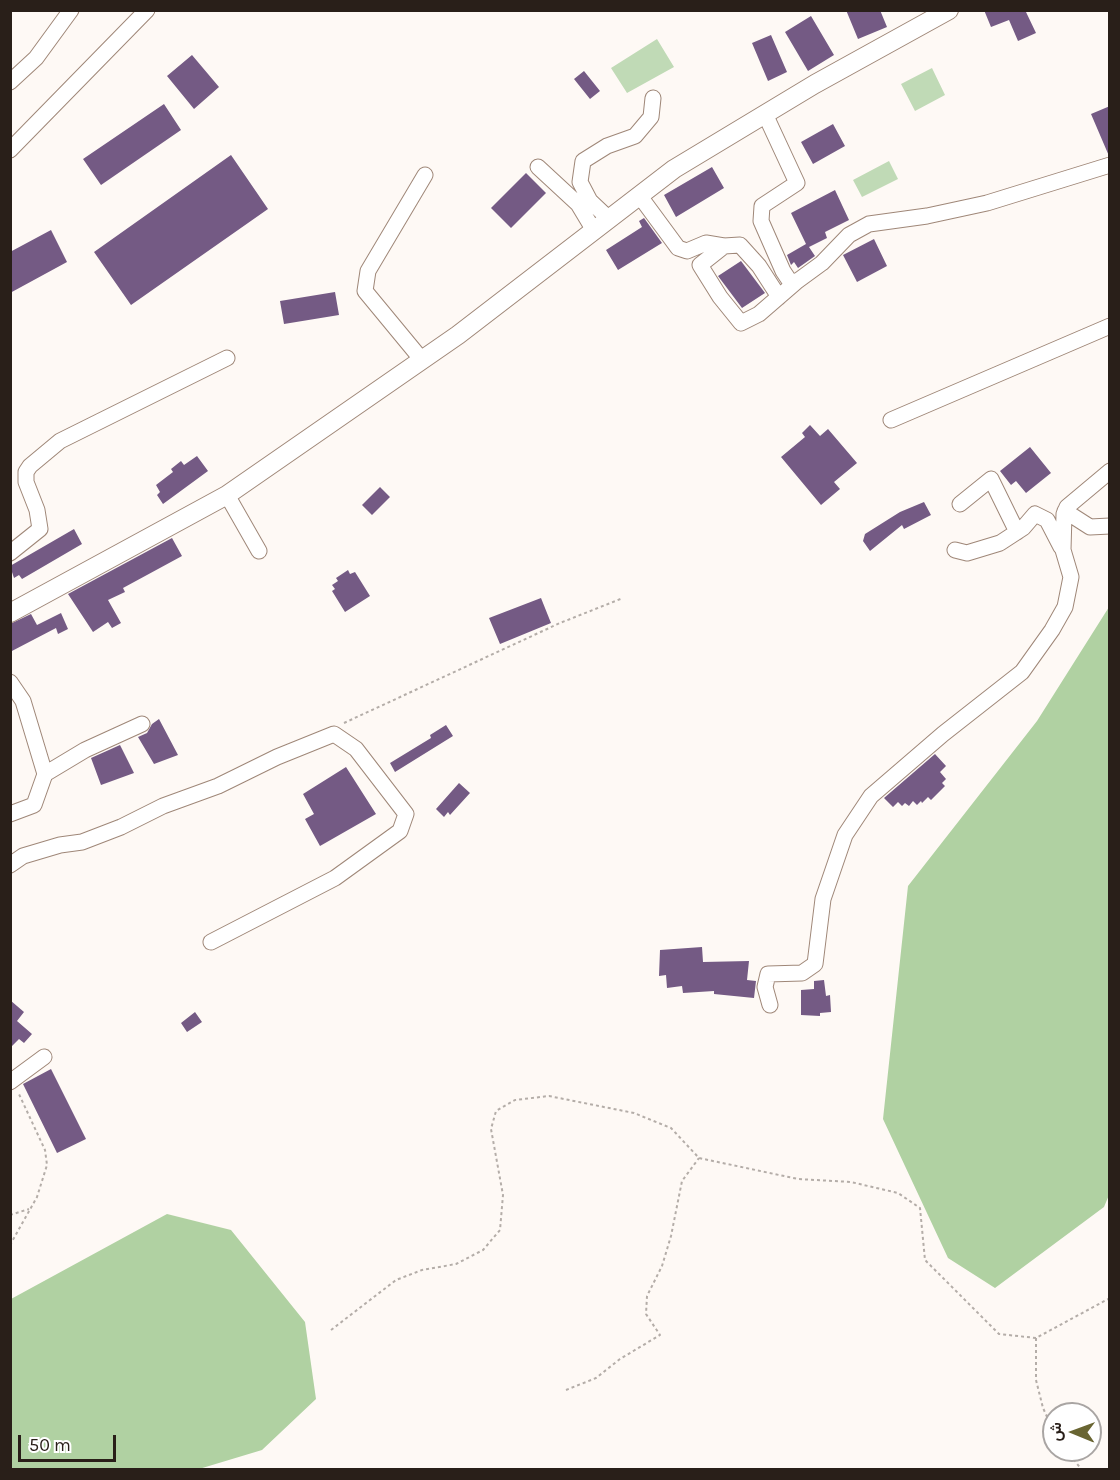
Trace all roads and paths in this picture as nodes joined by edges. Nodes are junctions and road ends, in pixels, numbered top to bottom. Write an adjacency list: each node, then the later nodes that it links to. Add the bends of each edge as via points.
1 (71, 10): 4 (street, via 36,58)
2 (147, 10): 7 (street)
3 (949, 10): 6 (main road)
4 (10, 82)
5 (653, 98): 12 (street, via 651,117 635,136 607,146 583,161 580,182 590,201)
6 (765, 114): 11 (main road); 15 (street, via 797,183 762,206 761,221 783,271)
7 (10, 150)
8 (1110, 165): 15 (street, via 987,203 869,224 849,235)
9 (538, 167): 13 (street, via 578,204)
10 (425, 175): 19 (street, via 368,272 365,291)
11 (639, 195): 12 (main road); 14 (street, via 678,248 687,251 706,243)
12 (608, 218): 13 (main road)
13 (593, 229): 19 (main road)
14 (724, 246): 16 (street, via 740,245); 16 (street, via 700,265 741,323)
15 (796, 282): 16 (street)
16 (779, 297)
17 (1110, 326): 20 (street)
18 (227, 357): 30 (street, via 60,441 30,466 26,482 40,529)
19 (422, 360): 22 (main road)
20 (891, 420)
21 (1110, 471): 24 (street)
22 (227, 495): 29 (street); 32 (main road)
23 (960, 504): 26 (street, via 991,479)
24 (1065, 511): 25 (street, via 1090,527); 28 (street)
25 (1110, 526)
26 (1017, 532): 27 (street, via 1000,543 967,553); 28 (street, via 1035,514 1047,520)
27 (955, 550)
28 (1063, 550): 40 (street, via 1071,577 1065,607 1052,630 1022,672 871,796 844,834 823,898 815,964 802,973 768,974 765,987)
29 (259, 551)
30 (10, 553)
31 (623, 598): 35 (path, via 347,719)
32 (10, 613)
33 (10, 682): 36 (street, via 23,701)
34 (142, 724): 36 (street, via 85,750)
35 (334, 734): 38 (street, via 121,827 82,842 22,856); 39 (street, via 356,749 400,803 406,814 399,831 335,878)
36 (45, 774): 37 (street, via 34,805)
37 (10, 814)
38 (10, 865)
39 (211, 942)
40 (770, 1005)
41 (44, 1057): 42 (street)
42 (12, 1082): 44 (path, via 47,1157 46,1174)
43 (699, 1158): 48 (path, via 671,1128 634,1113 549,1096 515,1100 496,1110 491,1129 503,1195 500,1230 483,1250 456,1264 396,1280); 49 (path, via 798,1179 862,1184 898,1193 920,1208 925,1260 999,1334); 50 (path, via 682,1180 672,1236 647,1296 646,1314 660,1335 596,1378)
44 (29, 1209): 45 (path); 46 (path)
45 (10, 1215)
46 (10, 1245)
47 (1110, 1298): 49 (path)
48 (331, 1330)
49 (1036, 1338): 51 (path, via 1036,1380)
50 (566, 1390)
51 (1042, 1404)

